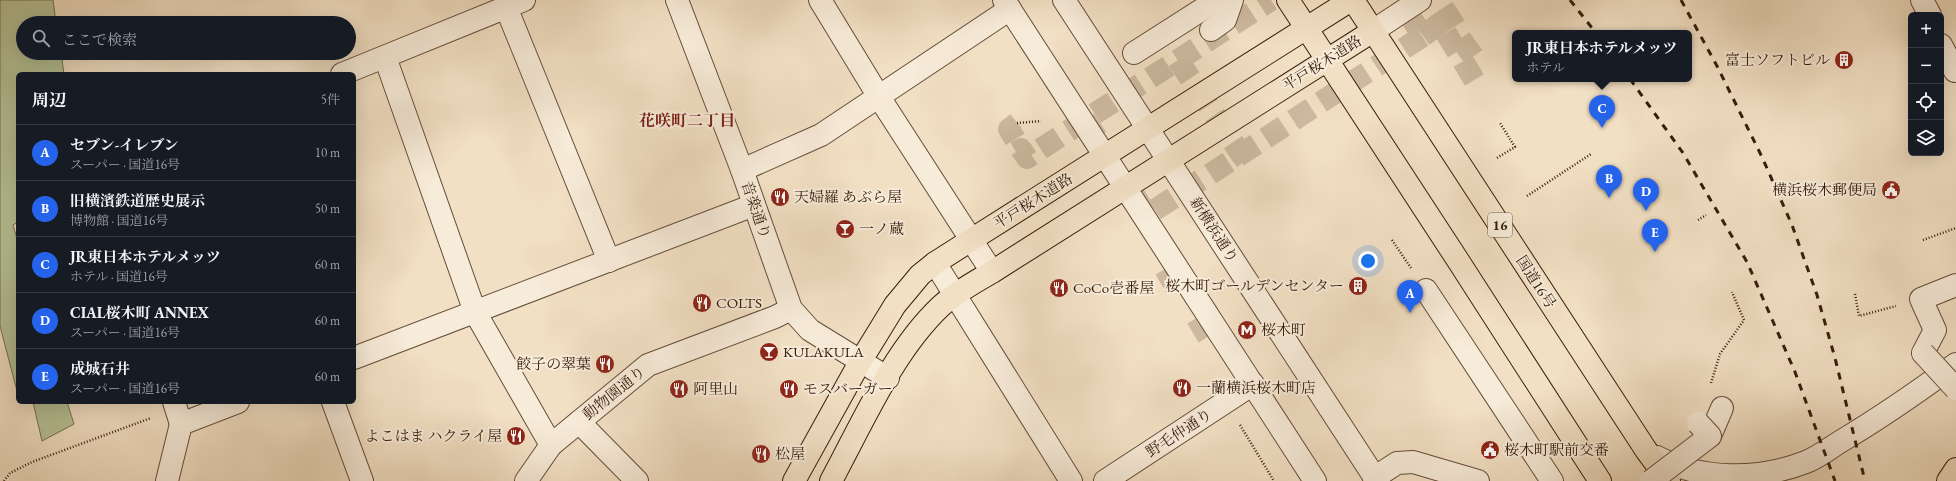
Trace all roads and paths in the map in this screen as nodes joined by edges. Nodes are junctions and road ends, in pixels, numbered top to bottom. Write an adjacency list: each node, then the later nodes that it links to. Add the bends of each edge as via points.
1 (677, 0): 31 (street, 音楽通り)
2 (820, 0): 22 (street)
3 (1064, 0): 26 (street, 新横浜通り)
4 (1217, 0): 17 (street)
5 (1232, 0): 14 (street, via 1225,20)
6 (1288, 0): 13 (main road)
7 (1352, 0): 13 (main road, 平戸桜木道路); 15 (main road, 国道16号 / 16)
8 (1420, 0): 15 (street)
9 (1922, 0): 12 (street)
10 (515, 4): 18 (street); 41 (street)
11 (1007, 4): 22 (street); 28 (street)
12 (1929, 12)
13 (1306, 28): 19 (main road); 26 (main road, 平戸桜木道路)
14 (1211, 30)
15 (1373, 31): 19 (main road, 平戸桜木道路); 66 (main road, 国道16号 / 16)
16 (1944, 43): 20 (street)
17 (1146, 52)
18 (385, 57): 21 (street); 51 (street)
19 (1327, 60): 30 (main road, 平戸桜木道路); 82 (main road)
20 (1955, 71)
21 (347, 72)
22 (879, 97): 31 (street, via 821,135); 38 (street)
23 (1041, 121): 24 (path)
24 (1017, 123)
25 (1500, 123): 29 (path, via 1515,147)
26 (1148, 128): 28 (main road, 平戸桜木道路); 30 (street, 新横浜通り)
27 (1591, 154): 33 (path)
28 (1104, 156): 32 (street); 38 (main road, 平戸桜木道路)
29 (1497, 158)
30 (1168, 160): 32 (main road, 平戸桜木道路); 68 (street, 新横浜通り)
31 (742, 170): 34 (street, 音楽通り)
32 (1125, 188): 43 (main road, 平戸桜木道路); 57 (street)
33 (1527, 196)
34 (754, 205): 41 (street); 50 (street, 音楽通り)
35 (1706, 215): 36 (path)
36 (1698, 220)
37 (1956, 228): 40 (path)
38 (971, 240): 42 (main road, 平戸桜木道路); 43 (street)
39 (1392, 240): 45 (path)
40 (1923, 240)
41 (609, 261): 51 (street)
42 (935, 263): 48 (street); 54 (main road, 平戸桜木道路, via 920,275 895,305)
43 (992, 272): 48 (main road, 平戸桜木道路)
44 (1956, 285): 49 (street)
45 (1426, 290): 81 (street)
46 (1732, 292): 52 (path, via 1744,320)
47 (1855, 294): 49 (path, via 1859,316)
48 (955, 295): 56 (main road, 平戸桜木道路, via 920,328); 76 (street)
49 (1921, 299): 58 (street, bridge, via 1935,330 1923,353)
50 (791, 309): 54 (street, 音楽通り, via 810,330); 64 (street, 動物園通り, via 648,365)
51 (475, 312): 53 (street); 65 (street)
52 (1720, 354)
53 (356, 357)
54 (860, 362): 56 (street, 音楽通り); 74 (main road, 平戸桜木道路)
55 (1956, 364): 66 (street, via 1872,424 1808,461 1772,473 1729,477 1700,473 1668,463)
56 (888, 378): 75 (main road, 平戸桜木道路)
57 (1253, 384): 59 (street, 野毛仲通り); 79 (street)
58 (1956, 389)
59 (1226, 402): 77 (street, 野毛仲通り); 78 (path)
60 (226, 404): 63 (street)
61 (334, 404): 71 (street)
62 (1722, 408): 83 (street, bridge, via 1704,430)
63 (177, 412): 69 (path, via 32,462 10,473); 70 (street)
64 (579, 422): 65 (street, 動物園通り); 73 (street)
65 (551, 445): 72 (street, 動物園通り)
66 (1646, 450): 84 (main road, 国道16号 / 16)
67 (1956, 469): 85 (main road)
68 (1376, 479): 80 (street, via 1397,463 1413,462)
69 (4, 481)
70 (167, 481)
71 (362, 481)
72 (526, 481)
73 (637, 481)
74 (794, 481)
75 (831, 481)
76 (1071, 481)
77 (1105, 481)
78 (1274, 481)
79 (1315, 481)
80 (1478, 481)
81 (1552, 481)
82 (1600, 481)
83 (1651, 481)
84 (1669, 481)
85 (1948, 481)

